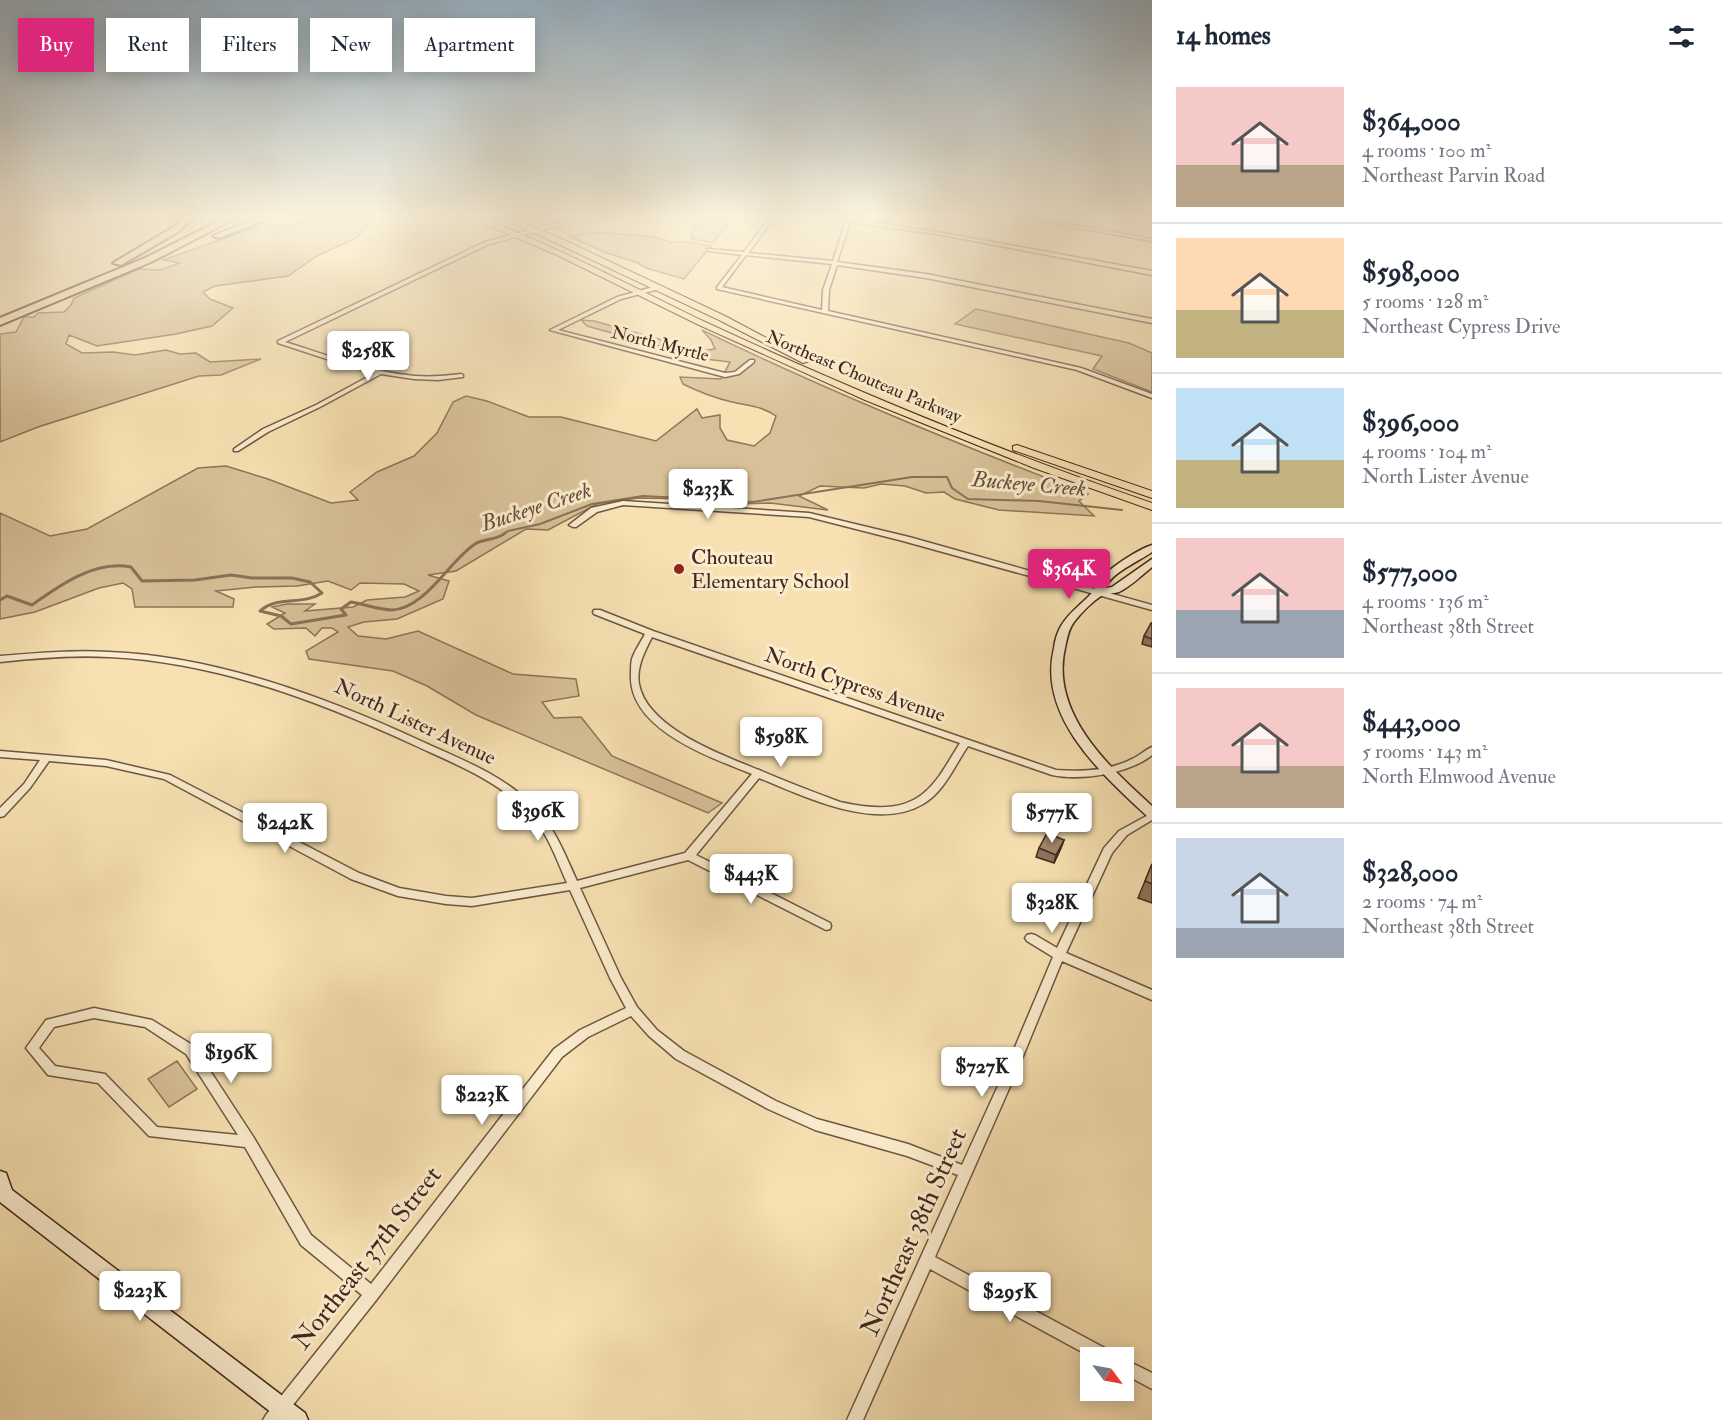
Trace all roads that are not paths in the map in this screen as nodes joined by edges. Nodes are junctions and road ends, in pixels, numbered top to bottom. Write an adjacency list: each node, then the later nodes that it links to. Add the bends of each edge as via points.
1 (68, 283): 11 (highway)
2 (93, 283): 14 (highway)
3 (403, 283): 16 (street, via 280,342)
4 (621, 283): 10 (main road, Northeast Chouteau Parkway)
5 (647, 283): 9 (main road, Northeast Chouteau Parkway)
6 (722, 283): 12 (street, via 719,288)
7 (828, 283): 12 (street)
8 (962, 283): 13 (street)
9 (657, 288): 10 (street); 21 (main road, Northeast Chouteau Parkway, via 890,398 1012,447)
10 (639, 292): 15 (street, North Myrtle, via 553,330 725,375 737,373); 20 (main road, Northeast Chouteau Parkway, via 904,414)
11 (0, 311)
12 (825, 312): 18 (street, via 1079,369)
13 (1152, 321)
14 (0, 322)
15 (752, 361)
16 (379, 373): 17 (street, via 425,380); 19 (street, via 285,418)
17 (461, 376)
18 (1152, 396)
19 (236, 450)
20 (1046, 469): 22 (main road); 23 (main road, Northeast Chouteau Parkway)
21 (1152, 495)
22 (1152, 499)
23 (1152, 507)
24 (573, 525): 27 (street, via 594,510 623,503 809,515)
25 (1152, 548): 27 (main road, via 1103,582)
26 (1152, 562): 27 (main road, via 1116,589)
27 (1098, 593): 28 (street); 36 (main road, via 1063,630 1054,666 1061,704 1081,740)
28 (1152, 608)
29 (597, 612): 30 (street, North Cypress Avenue)
30 (650, 633): 32 (street, North Cypress Avenue); 37 (street, via 638,652 634,673 644,708 673,735)
31 (0, 659): 41 (street, North Lister Avenue, via 71,652 123,654 235,676 317,700 445,756 519,798 549,832)
32 (966, 742): 36 (street, North Cypress Avenue, via 1055,773); 37 (street, via 927,797 885,811 838,806)
33 (1152, 750): 36 (street, via 1137,762)
34 (0, 754): 35 (street)
35 (46, 759): 38 (street); 41 (street, via 117,764 167,777 355,876 398,892 482,902)
36 (1105, 770): 39 (main road)
37 (758, 773): 40 (street)
38 (0, 814)
39 (1152, 814): 44 (street, Northeast 38th Street, via 1112,845)
40 (689, 856): 41 (street); 42 (street)
41 (573, 886): 46 (street, North Lister Avenue)
42 (826, 926)
43 (1031, 938): 44 (street)
44 (1059, 955): 45 (street); 48 (street, Northeast 38th Street)
45 (1152, 995)
46 (633, 1010): 48 (street, North Lister Avenue, via 680,1055 772,1105 815,1124 908,1150); 51 (street, Northeast 37th Street, via 591,1028 558,1053)
47 (249, 1142): 47 (street, via 190,1050 148,1023 94,1013 51,1023 32,1048 52,1071 102,1078 154,1132); 51 (street, via 306,1240)
48 (966, 1172): 50 (street, Northeast 38th Street)
49 (1, 1192): 55 (main road)
50 (927, 1260): 52 (street); 57 (street, Northeast 38th Street)
51 (372, 1294): 55 (street, Northeast 37th Street)
52 (1088, 1347)
53 (1134, 1371): 54 (street)
54 (1152, 1381)
55 (275, 1413): 56 (main road)
56 (298, 1420)
57 (855, 1420)

